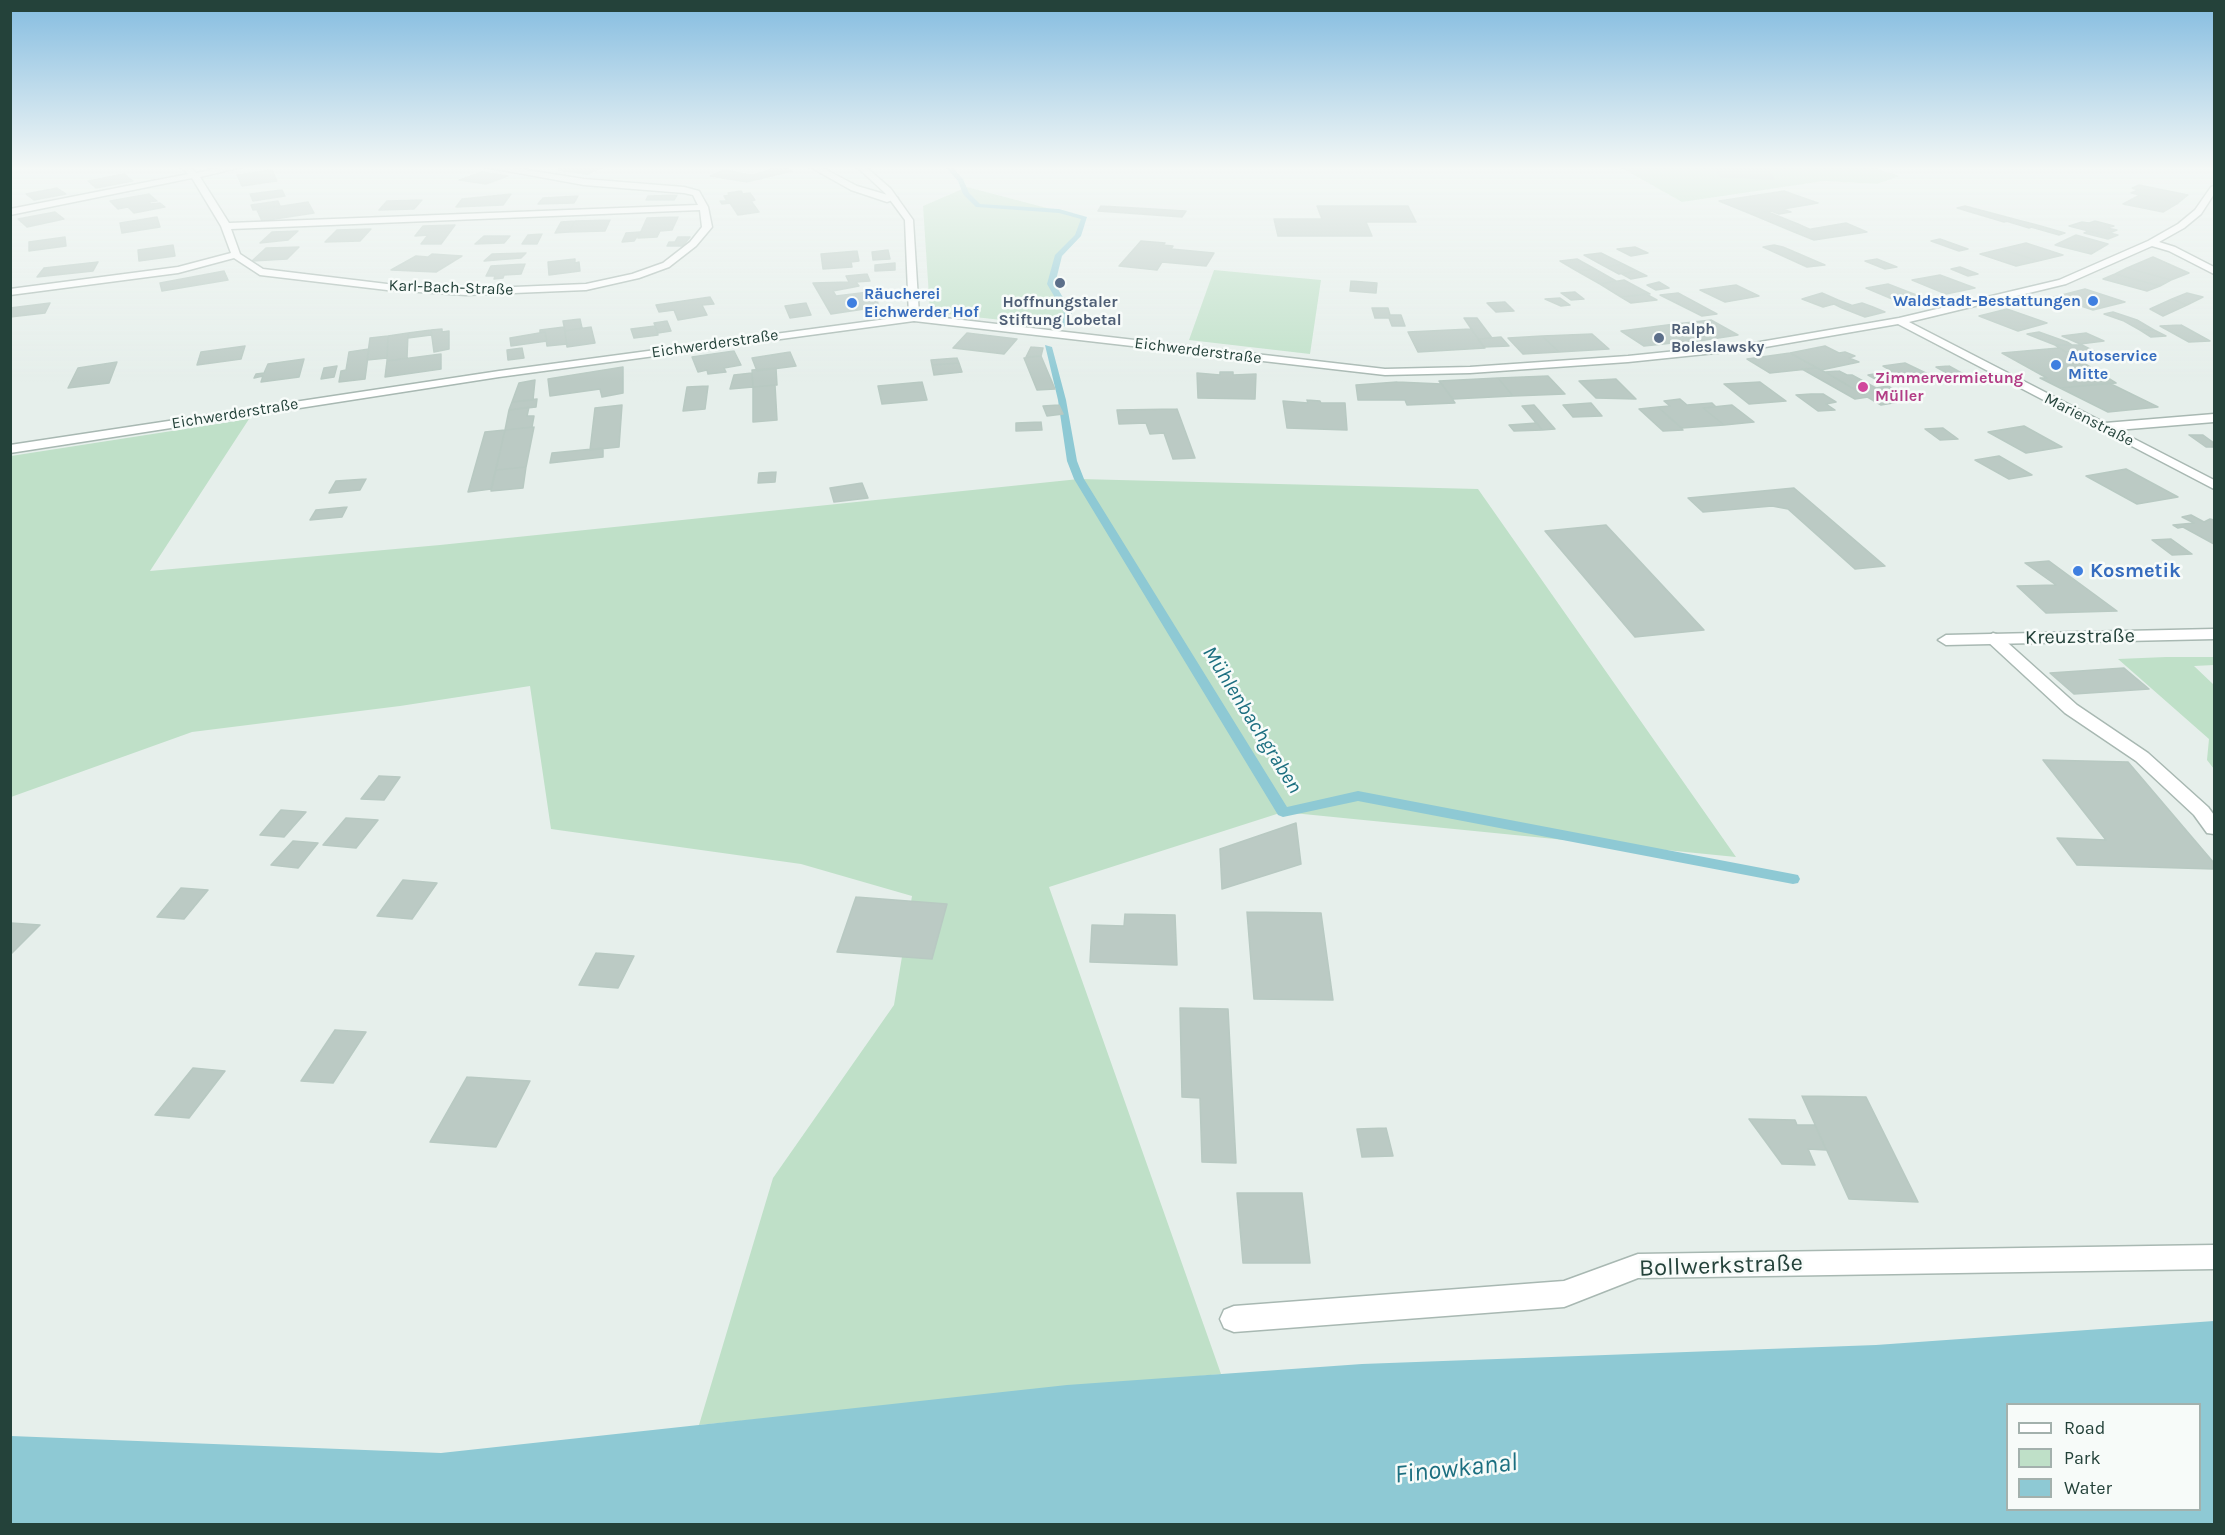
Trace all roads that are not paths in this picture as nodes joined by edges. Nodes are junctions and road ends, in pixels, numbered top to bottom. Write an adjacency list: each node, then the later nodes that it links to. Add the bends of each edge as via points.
1 (230, 239): 6 (street)
2 (697, 239): 6 (street, Karl-Bach-Straße, via 666,266 635,276 586,287 523,291 432,290 260,272)
3 (910, 239): 9 (street)
4 (2159, 239): 5 (street, Eichwerderstraße)
5 (2151, 243): 7 (street, via 2172,249); 10 (street, Eichwerderstraße, via 2062,282)
6 (236, 255): 8 (street, via 178,270)
7 (2214, 271)
8 (10, 291)
9 (914, 318): 10 (street, Eichwerderstraße, via 1385,372 1628,359 1754,346); 13 (street, Eichwerderstraße, via 499,374)
10 (1899, 321): 12 (street, Marienstraße)
11 (2214, 418): 12 (street)
12 (2103, 427): 14 (street, Marienstraße)
13 (10, 449)
14 (2214, 485)
15 (2214, 634): 16 (street, Kreuzstraße)
16 (1993, 638): 17 (street, Kreuzstraße); 18 (street, via 2071,709 2142,757)
17 (1946, 640)
18 (2214, 828)
19 (2214, 1257): 20 (street, Bollwerkstraße, via 1638,1266 1564,1294)
20 (1234, 1319)

